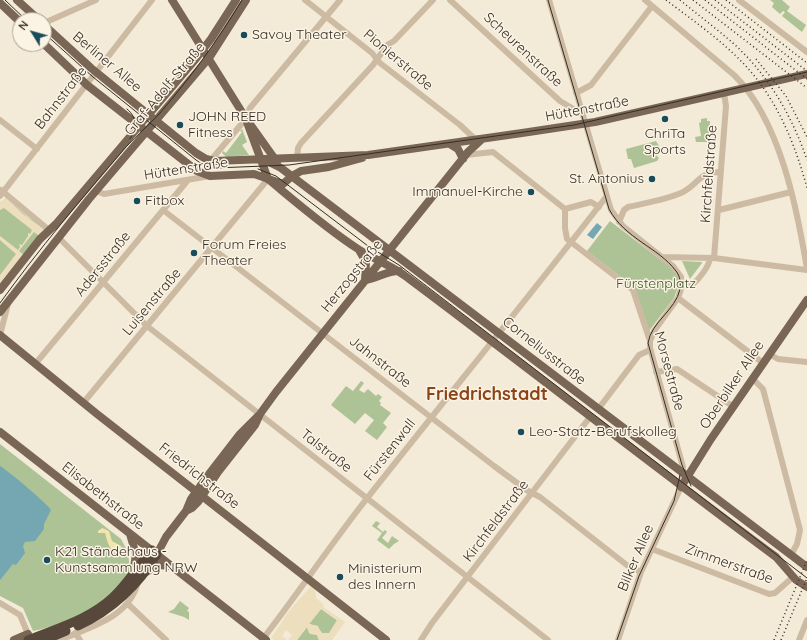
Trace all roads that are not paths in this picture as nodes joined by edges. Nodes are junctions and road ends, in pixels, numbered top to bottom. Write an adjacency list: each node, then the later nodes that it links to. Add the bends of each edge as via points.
1 (17, 0): 16 (main road)
2 (96, 0): 19 (street)
3 (152, 0): 26 (street, Bahnstraße)
4 (172, 0): 21 (main road)
5 (236, 0): 21 (main road, Graf-Adolf-Straße)
6 (246, 0): 24 (main road, Graf-Adolf-Straße)
7 (305, 0): 18 (street, Pionierstraße)
8 (340, 0): 18 (street)
9 (433, 0): 25 (street)
10 (450, 0): 33 (street, Scheurenstraße, via 560,101)
11 (549, 0): 30 (street)
12 (645, 0): 15 (street)
13 (739, 0): 23 (street)
14 (0, 4): 17 (main road)
15 (652, 6): 29 (street); 30 (street, via 591,85)
16 (30, 12)
17 (12, 15)
18 (325, 17): 25 (street, Pionierstraße); 34 (street)
19 (52, 20)
20 (52, 31): 26 (main road, Berliner Allee)
21 (203, 49): 24 (main road); 32 (main road, Graf-Adolf-Straße)
22 (52, 52): 28 (main road, Berliner Allee)
23 (807, 52)
24 (209, 58): 34 (main road); 36 (main road, Graf-Adolf-Straße)
25 (377, 58): 40 (street, Pionierstraße); 45 (street, via 299,146)
26 (96, 72): 28 (street, Bahnstraße); 32 (main road, Berliner Allee)
27 (807, 74): 29 (main road, Hüttenstraße)
28 (87, 85): 38 (main road, Berliner Allee); 42 (street, Bahnstraße)
29 (747, 88): 31 (main road, Hüttenstraße); 57 (street, via 768,126)
30 (576, 93): 33 (street)
31 (724, 93): 37 (main road, Hüttenstraße); 50 (street, Kirchfeldstraße, via 726,106)
32 (149, 114): 36 (main road, Berliner Allee); 38 (main road, Graf-Adolf-Straße)
33 (582, 114): 37 (street)
34 (245, 116): 46 (main road); 47 (main road); 48 (street)
35 (0, 120): 42 (street)
36 (157, 120): 39 (main road, Graf-Adolf-Straße); 48 (main road, Berliner Allee, via 200,156)
37 (585, 124): 40 (main road, Hüttenstraße); 59 (street)
38 (139, 126): 39 (main road, Berliner Allee); 51 (main road, Graf-Adolf-Straße)
39 (147, 132): 52 (main road, Berliner Allee, via 194,170); 56 (main road, Graf-Adolf-Straße)
40 (479, 139): 41 (main road, Hüttenstraße); 44 (main road, Herzogstraße)
41 (450, 144): 43 (main road, Hüttenstraße); 44 (main road)
42 (37, 149): 58 (street, Bahnstraße)
43 (368, 155): 45 (main road, Hüttenstraße); 53 (main road, Hüttenstraße, via 329,167 301,171)
44 (463, 155): 61 (street, via 493,152); 71 (main road, Herzogstraße)
45 (297, 158): 47 (main road, Hüttenstraße)
46 (261, 159): 47 (main road, Hüttenstraße); 48 (main road, Hüttenstraße); 49 (main road, Corneliusstraße); 54 (main road)
47 (275, 159): 49 (main road)
48 (211, 160)
49 (281, 168): 53 (main road, Corneliusstraße)
50 (721, 172): 63 (street, Kirchfeldstraße); 64 (street, via 709,172 680,193 628,207)
51 (99, 174): 56 (main road, via 96,183); 65 (main road, Graf-Adolf-Straße)
52 (210, 176): 54 (main road, Hüttenstraße, via 248,174); 55 (street, Hüttenstraße)
53 (292, 176): 54 (main road, Hüttenstraße, via 283,184); 71 (main road, Corneliusstraße)
54 (268, 179): 69 (street, Luisenstraße); 70 (main road, Corneliusstraße)
55 (188, 180): 56 (street, Hüttenstraße, via 104,194); 62 (street, Adersstraße)
56 (98, 190): 67 (main road, Graf-Adolf-Straße)
57 (791, 192): 63 (street); 75 (street, via 799,221)
58 (1, 193): 66 (street)
59 (606, 198): 60 (street); 64 (street)
60 (599, 207): 61 (street, via 591,202); 68 (street)
61 (565, 209): 68 (street, via 566,236)
62 (163, 210): 69 (street, Jahnstraße); 79 (street, Adersstraße)
63 (719, 210): 73 (street, Kirchfeldstraße)
64 (619, 222): 72 (street)
65 (56, 224): 66 (main road, Graf-Adolf-Straße); 67 (main road)
66 (49, 230): 77 (main road, via 54,238); 81 (main road, Graf-Adolf-Straße)
67 (60, 238): 77 (main road, Graf-Adolf-Straße); 79 (street, Talstraße)
68 (571, 242): 87 (street, Fürstenwall); 91 (street, Morsestraße, via 630,288)
69 (212, 249): 86 (street, Luisenstraße); 88 (street, Jahnstraße)
70 (358, 249): 74 (main road, Corneliusstraße); 78 (main road, via 366,262)
71 (390, 250): 74 (main road, Herzogstraße); 87 (main road, Corneliusstraße)
72 (662, 257): 73 (street); 80 (street, via 679,272)
73 (712, 258): 75 (street); 80 (street, Kirchfeldstraße, via 695,283)
74 (380, 261): 76 (main road, Corneliusstraße); 78 (main road, Herzogstraße)
75 (807, 270)
76 (399, 271): 78 (main road); 90 (main road, Corneliusstraße)
77 (26, 279): 82 (main road)
78 (365, 280): 88 (main road, Herzogstraße)
79 (103, 282): 86 (street, Talstraße); 95 (street, Adersstraße)
80 (682, 286): 83 (street)
81 (0, 290)
82 (11, 297): 85 (main road); 89 (street)
83 (678, 298): 91 (street, via 654,331); 96 (street)
84 (807, 300): 93 (main road, Oberbilker Allee)
85 (0, 312)
86 (147, 326): 99 (street, Luisenstraße); 102 (street, Talstraße)
87 (498, 332): 90 (street, Fürstenwall); 101 (main road, Corneliusstraße, via 573,391)
88 (323, 333): 102 (main road, Herzogstraße); 103 (street, Jahnstraße)
89 (0, 335): 95 (main road, Friedrichstraße)
90 (491, 341): 103 (street, Fürstenwall); 104 (main road, Corneliusstraße, via 539,376)
91 (650, 341): 92 (street, Morsestraße)
92 (650, 350): 97 (street, Morsestraße); 101 (street, via 639,355)
93 (769, 354): 94 (street, via 778,359); 96 (main road, Oberbilker Allee)
94 (807, 362)
95 (36, 363): 99 (main road, Friedrichstraße)
96 (763, 363): 98 (main road, Oberbilker Allee)
97 (656, 372): 100 (street, via 677,369); 108 (street, Morsestraße)
98 (753, 379): 100 (main road, Oberbilker Allee); 118 (street, via 763,389 800,530)
99 (84, 402): 112 (main road, Friedrichstraße)
100 (734, 407): 110 (main road, Oberbilker Allee)
101 (599, 408): 105 (main road, Corneliusstraße)
102 (260, 414): 112 (main road, Herzogstraße, via 240,434); 114 (street, Talstraße)
103 (431, 417): 113 (street, Jahnstraße); 114 (street, Fürstenwall)
104 (588, 419): 106 (main road, Corneliusstraße); 113 (street, Kirchfeldstraße)
105 (618, 424): 106 (main road, via 608,421); 109 (main road, Corneliusstraße)
106 (606, 428): 111 (main road, Corneliusstraße)
107 (0, 432): 115 (main road, Elisabethstraße)
108 (680, 452): 109 (street, via 676,460); 110 (street, Morsestraße)
109 (668, 462): 110 (main road, Corneliusstraße)
110 (685, 474): 111 (main road, Oberbilker Allee); 118 (main road, Corneliusstraße)
111 (681, 487): 116 (street, Bilker Allee); 123 (main road, Corneliusstraße, via 776,557)
112 (200, 493): 117 (main road, Herzogstraße); 124 (main road, Friedrichstraße)
113 (532, 493): 121 (street, Jahnstraße, via 628,566); 125 (street, Kirchfeldstraße)
114 (367, 499): 124 (street, Fürstenwall); 125 (street, Talstraße)
115 (129, 532): 117 (main road, Elisabethstraße); 122 (main road, via 136,552)
116 (652, 549): 121 (street, Bilker Allee); 123 (street, Zimmerstraße, via 769,594 775,593)
117 (154, 552): 120 (main road, Elisabethstraße); 122 (highway)
118 (791, 555): 119 (main road, Corneliusstraße)
119 (807, 567)
120 (174, 568): 122 (main road, via 167,564 158,565); 132 (main road, Elisabethstraße)
121 (641, 572): 141 (street, Bilker Allee)
122 (138, 576): 128 (street, via 135,592); 131 (highway, via 101,607 53,630); 135 (highway, via 109,609)
123 (793, 577): 126 (main road, Corneliusstraße)
124 (308, 578): 132 (street, Fürstenwall); 133 (main road, Friedrichstraße)
125 (468, 578): 139 (street, Kirchfeldstraße); 140 (street, Talstraße)
126 (806, 588)
127 (0, 604): 131 (street, via 20,615)
128 (128, 604): 130 (street, via 117,614); 138 (street)
129 (807, 620): 142 (street)
130 (75, 633): 136 (street); 137 (street)
131 (28, 637): 134 (main road)
132 (264, 639)
133 (384, 639)
134 (14, 640)
135 (45, 640)
136 (60, 640)
137 (80, 640)
138 (166, 640)
139 (421, 640)
140 (548, 640)
141 (618, 640)
142 (798, 640)

